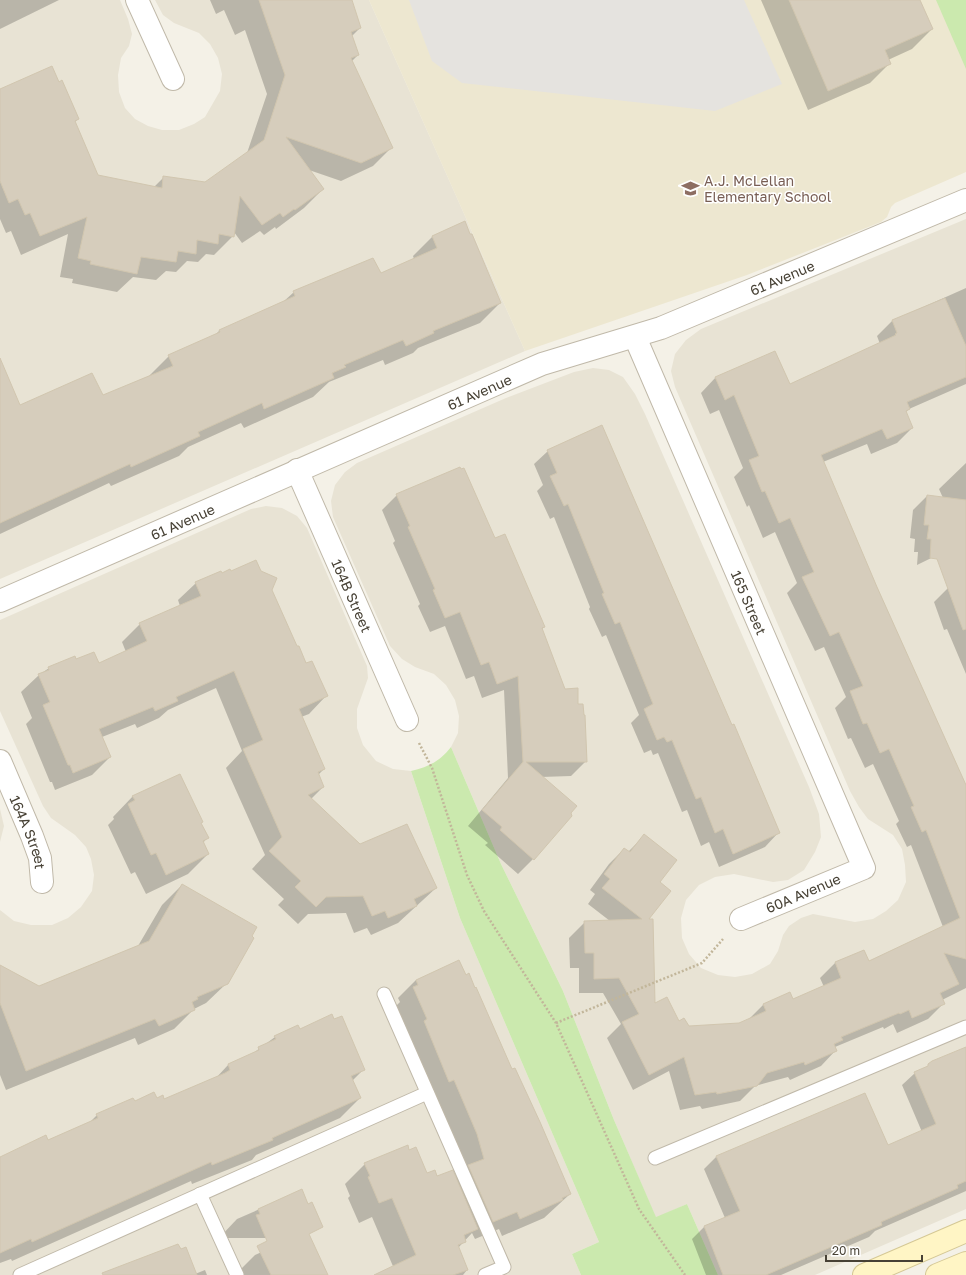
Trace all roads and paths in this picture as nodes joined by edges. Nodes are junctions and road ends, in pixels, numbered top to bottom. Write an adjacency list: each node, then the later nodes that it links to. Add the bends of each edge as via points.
1 (137, 0): 2 (street)
2 (173, 79)
3 (966, 200): 4 (street, 61 Avenue, via 661,328)
4 (635, 336): 5 (street, 61 Avenue, via 542,364); 9 (street, 165 Street)
5 (297, 470): 6 (street, 61 Avenue); 7 (street, 164B Street)
6 (0, 601)
7 (407, 720): 13 (path, via 432,768 467,875 484,911)
8 (0, 761): 10 (street, 164A Street, via 40,858)
9 (864, 868): 11 (street, 60A Avenue)
10 (42, 882)
11 (741, 919): 13 (path, via 702,963)
12 (384, 994): 15 (lane)
13 (556, 1023): 23 (path, via 639,1209)
14 (966, 1027): 16 (lane)
15 (427, 1093): 17 (lane); 22 (lane, via 504,1267)
16 (655, 1158)
17 (200, 1194): 20 (lane); 21 (lane)
18 (966, 1231): 24 (street)
19 (966, 1263): 25 (street)
20 (20, 1275)
21 (236, 1275)
22 (485, 1275)
23 (685, 1275)
24 (864, 1275)
25 (937, 1275)

